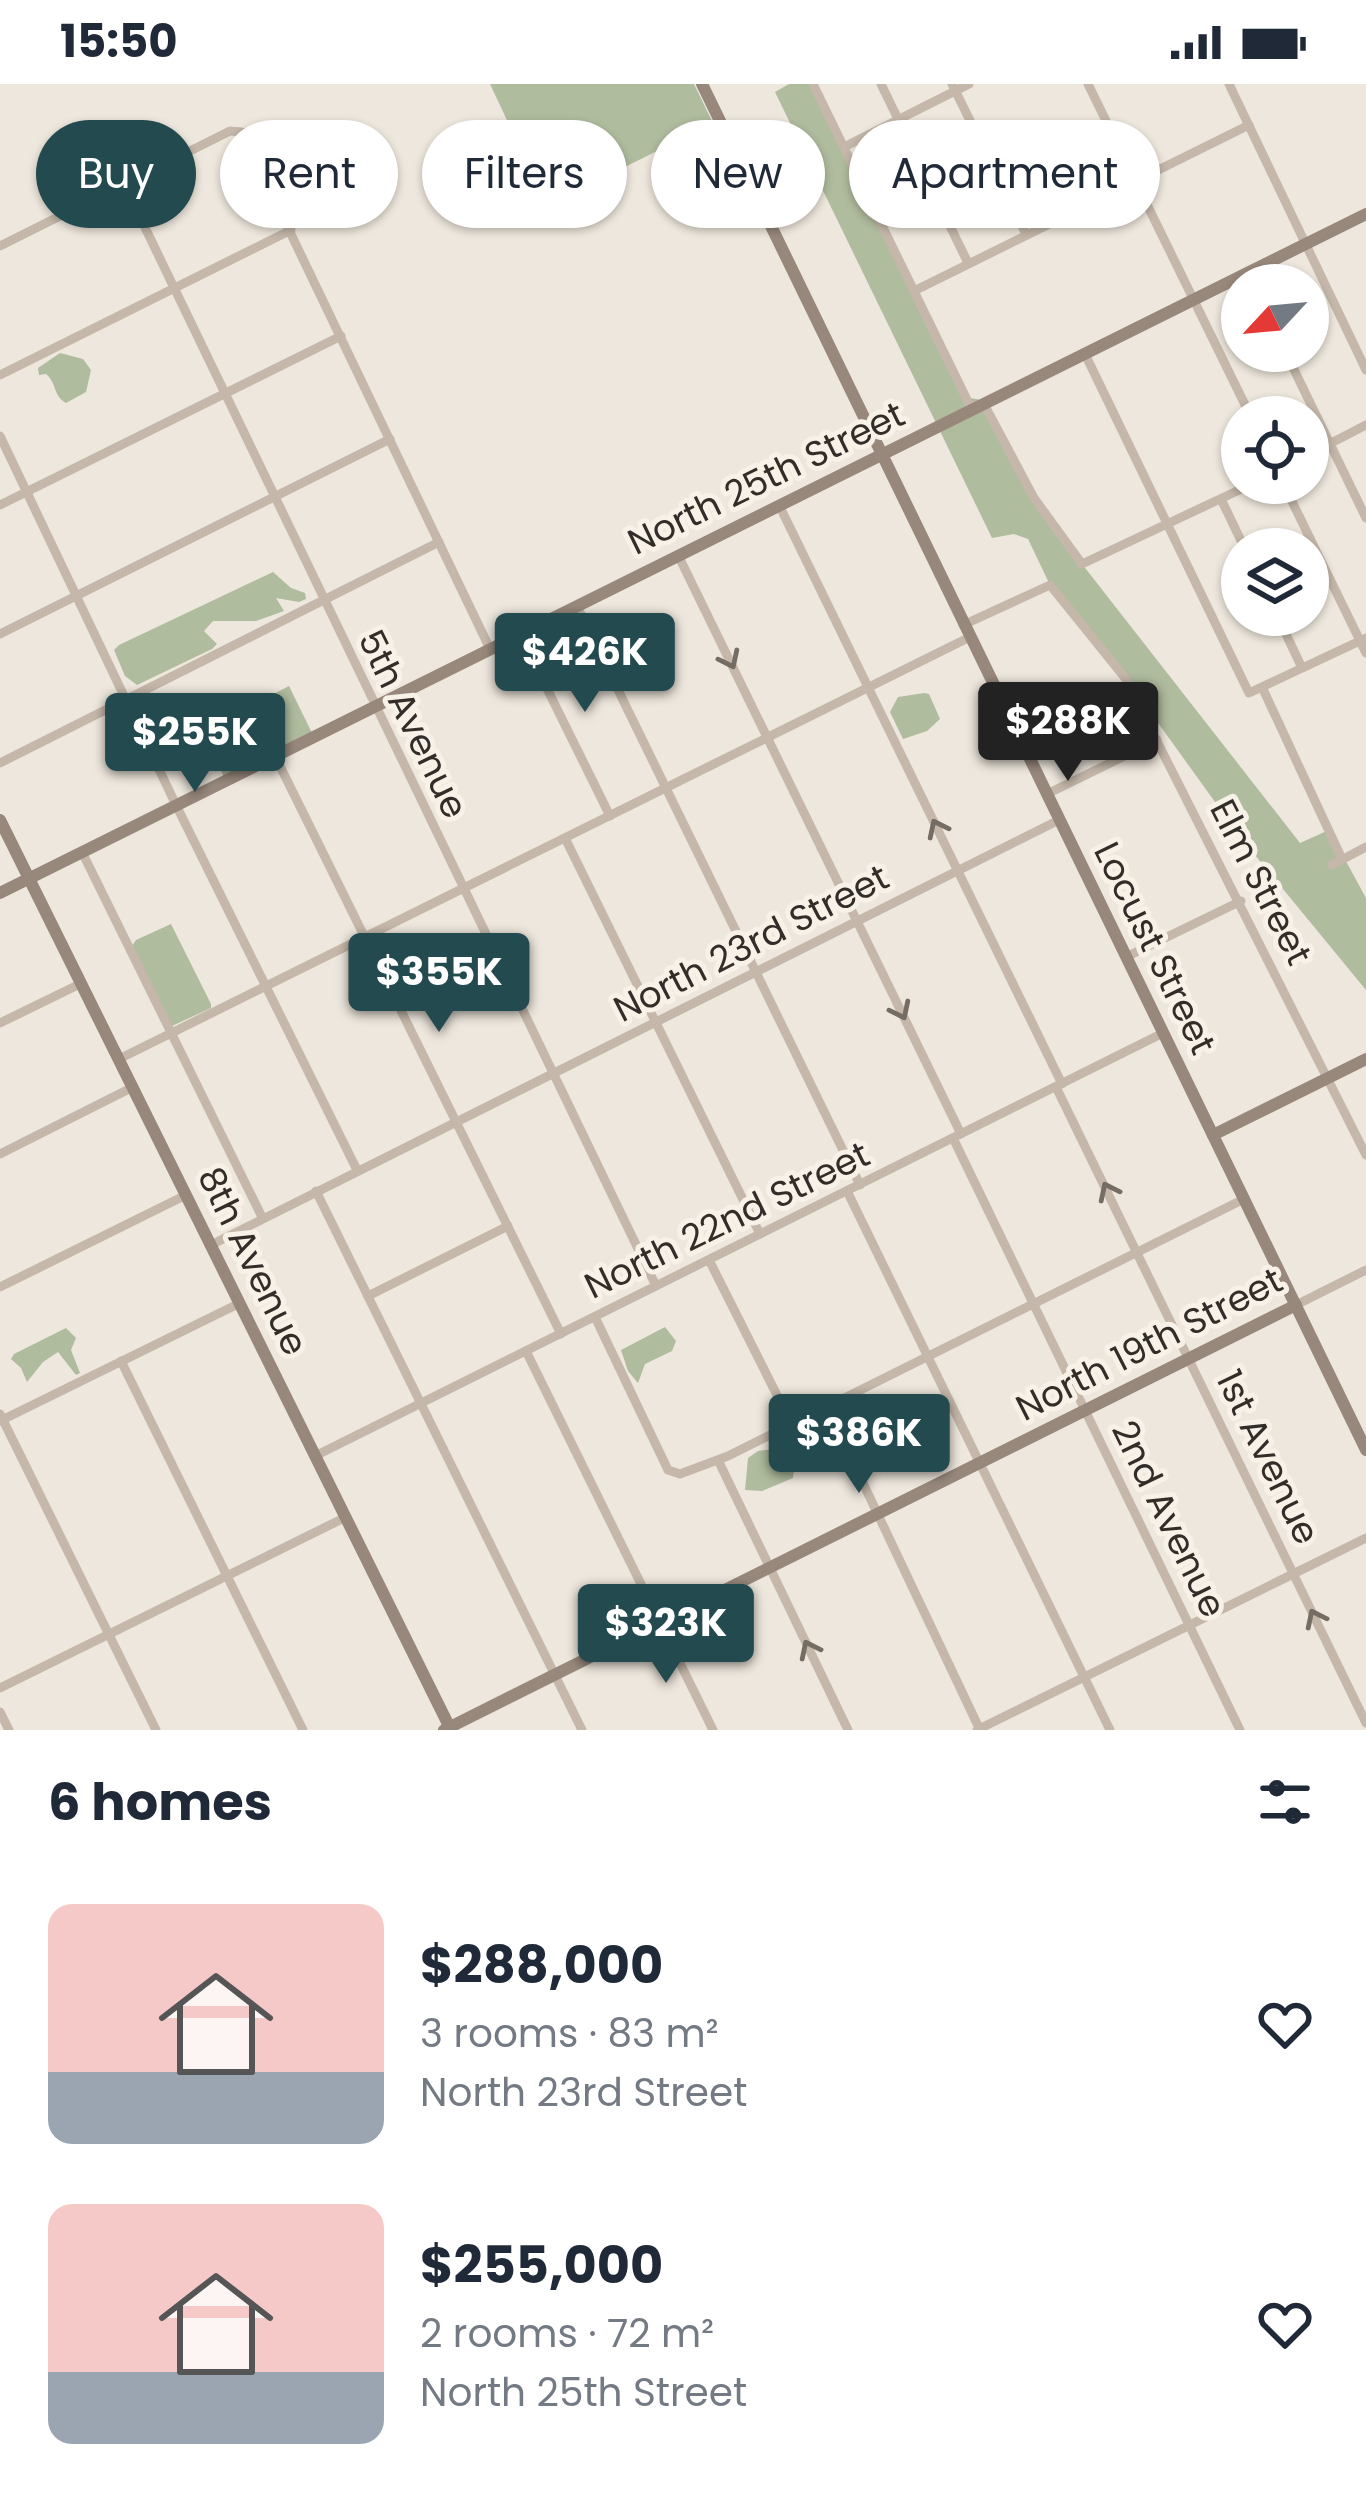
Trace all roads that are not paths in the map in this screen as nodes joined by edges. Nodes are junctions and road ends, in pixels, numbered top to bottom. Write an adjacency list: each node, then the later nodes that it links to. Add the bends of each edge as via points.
1 (702, 84): 42 (street, Locust Street)
2 (830, 84): 7 (street)
3 (881, 84): 9 (street)
4 (969, 84): 8 (street)
5 (1088, 84): 10 (street)
6 (1228, 84): 11 (street)
7 (814, 87): 12 (street)
8 (954, 87): 9 (street); 21 (street)
9 (898, 119): 12 (street); 24 (street)
10 (1106, 120)
11 (1249, 125): 14 (street); 22 (street)
12 (844, 148): 27 (street)
13 (196, 150): 20 (street, via 238,130 245,135)
14 (1160, 168)
15 (1366, 214): 22 (street, North 25th Street)
16 (36, 228): 23 (street)
17 (145, 228): 26 (street, 5th Avenue)
18 (1038, 228): 21 (street)
19 (1159, 228): 29 (street)
20 (291, 230): 26 (street); 30 (street)
21 (1026, 234): 24 (street)
22 (1306, 244): 25 (street, North 25th Street); 32 (street)
23 (0, 246)
24 (968, 263): 27 (street)
25 (1274, 264)
26 (175, 289): 34 (street); 35 (street, 5th Avenue)
27 (914, 291): 37 (street)
28 (1221, 291): 29 (street, North 25th Street)
29 (1195, 302): 31 (street, North 25th Street); 36 (street)
30 (341, 336): 35 (street); 40 (street)
31 (1085, 354): 37 (street, North 25th Street); 50 (street)
32 (1366, 370)
33 (1296, 372): 41 (street)
34 (0, 375)
35 (224, 393): 43 (street); 44 (street, 5th Avenue)
36 (1241, 396)
37 (978, 407): 42 (street, North 25th Street); 50 (street, via 1082,564)
38 (1366, 425): 41 (street)
39 (0, 436): 43 (street)
40 (390, 439): 44 (street); 51 (street)
41 (1330, 444): 49 (street)
42 (882, 453): 48 (street, North 25th Street); 56 (street, Locust Street)
43 (26, 492): 47 (street); 53 (street)
44 (274, 498): 53 (street); 54 (street, 5th Avenue)
45 (1221, 499): 50 (street)
46 (1294, 504): 60 (street)
47 (0, 505)
48 (779, 505): 52 (street, North 25th Street); 64 (street, 1st Avenue)
49 (1366, 518)
50 (1167, 525): 65 (street, via 1250,693)
51 (439, 542): 54 (street); 61 (street)
52 (678, 555): 55 (street, North 25th Street); 68 (street, 2nd Avenue, one-way to 68)
53 (76, 596): 57 (street); 66 (street)
54 (324, 603): 66 (street); 67 (street, 5th Avenue)
55 (577, 606): 58 (street, North 25th Street); 72 (street)
56 (967, 631): 64 (street); 69 (street, Elm Street, via 1050,585 1117,666); 73 (street, Locust Street)
57 (0, 634)
58 (520, 634): 61 (street, North 25th Street); 75 (street)
59 (1286, 636): 63 (street)
60 (1363, 640): 62 (street); 63 (street)
61 (490, 649): 67 (street, North 25th Street)
62 (1366, 653)
63 (1302, 668): 65 (street)
64 (868, 687): 68 (street); 81 (street, 1st Avenue, one-way to 64)
65 (1262, 687): 79 (street, via 1337,862)
66 (126, 701): 71 (street); 74 (street)
67 (374, 707): 70 (street, North 25th Street); 83 (street, 5th Avenue)
68 (767, 737): 72 (street); 86 (street, 2nd Avenue)
69 (1157, 740): 73 (street); 85 (street, Elm Street)
70 (275, 756): 74 (street, North 25th Street); 87 (street)
71 (0, 764)
72 (666, 788): 75 (street); 89 (street)
73 (1046, 794): 77 (street, Locust Street)
74 (176, 806): 80 (street, North 25th Street); 91 (street)
75 (610, 816): 78 (street)
76 (0, 820): 82 (street, 8th Avenue)
77 (1059, 820): 81 (street, North 23rd Street); 88 (street, Locust Street)
78 (565, 838): 83 (street); 92 (street)
79 (1366, 848)
80 (82, 852): 82 (street, North 25th Street); 94 (street)
81 (958, 870): 86 (street, North 23rd Street); 100 (street, 1st Avenue)
82 (30, 878): 84 (street, North 25th Street); 90 (street, 8th Avenue)
83 (463, 889): 87 (street); 98 (street, 5th Avenue)
84 (0, 893)
85 (1240, 901): 88 (street); 99 (street, Elm Street)
86 (857, 921): 89 (street, North 23rd Street); 104 (street, 2nd Avenue, one-way to 104)
87 (364, 938): 91 (street); 102 (street)
88 (1126, 957): 95 (street, Locust Street)
89 (756, 971): 92 (street, North 23rd Street); 108 (street)
90 (82, 982): 93 (street); 96 (street, 8th Avenue)
91 (266, 986): 94 (street); 107 (street)
92 (655, 1021): 98 (street, North 23rd Street); 115 (street)
93 (0, 1023)
94 (171, 1034): 96 (street); 113 (street)
95 (1163, 1034): 100 (street, North 22nd Street); 103 (street, Locust Street)
96 (119, 1059): 101 (street, 8th Avenue)
97 (1366, 1059): 99 (street)
98 (554, 1072): 102 (street, North 23rd Street); 120 (street, 5th Avenue)
99 (1329, 1077): 103 (street); 106 (street, Elm Street)
100 (1059, 1085): 104 (street, North 22nd Street); 117 (street, 1st Avenue, one-way to 100)
101 (134, 1088): 105 (street); 111 (street, 8th Avenue)
102 (456, 1120): 107 (street, North 23rd Street); 114 (street)
103 (1213, 1135): 112 (street, Locust Street)
104 (957, 1136): 108 (street, North 22nd Street); 124 (street, 2nd Avenue)
105 (0, 1154)
106 (1366, 1155)
107 (357, 1170): 109 (street, North 23rd Street)
108 (860, 1185): 110 (street, North 22nd Street)
109 (316, 1191): 113 (street, North 23rd Street); 122 (street)
110 (848, 1191): 115 (street, North 22nd Street); 129 (street)
111 (186, 1195): 116 (street, 8th Avenue); 121 (street)
112 (1244, 1199): 117 (street); 125 (street, Locust Street)
113 (262, 1217): 116 (street, North 23rd Street)
114 (508, 1226): 122 (street); 127 (street)
115 (760, 1234): 118 (street, North 22nd Street)
116 (211, 1244): 123 (street, 8th Avenue)
117 (1138, 1252): 124 (street); 130 (street, 1st Avenue)
118 (710, 1260): 120 (street, North 22nd Street); 136 (street)
119 (1366, 1270): 125 (street, North 19th Street)
120 (656, 1286): 126 (street, North 22nd Street)
121 (0, 1288)
122 (368, 1296): 132 (street)
123 (240, 1303): 131 (street); 138 (street, 8th Avenue)
124 (1034, 1304): 129 (street); 134 (street, 2nd Avenue)
125 (1296, 1305): 130 (street, North 19th Street); 137 (street, Locust Street)
126 (595, 1316): 127 (street, North 22nd Street); 139 (street, via 672,1473)
127 (561, 1334): 128 (street, North 22nd Street)
128 (526, 1351): 132 (street, North 22nd Street); 147 (street)
129 (928, 1357): 133 (street); 140 (street)
130 (1189, 1358): 134 (street, North 19th Street); 145 (street, 1st Avenue)
131 (121, 1361): 135 (street); 146 (street)
132 (421, 1403): 138 (street, North 22nd Street); 150 (street)
133 (827, 1407): 136 (street); 141 (street)
134 (1085, 1410): 140 (street, North 19th Street); 148 (street, 2nd Avenue)
135 (1, 1418): 149 (street)
136 (792, 1425): 139 (street)
137 (1366, 1450)
138 (315, 1456): 142 (street, 8th Avenue)
139 (718, 1460): 144 (street)
140 (980, 1462): 141 (street, North 19th Street); 151 (street)
141 (877, 1514): 144 (street, North 19th Street); 162 (street)
142 (346, 1517): 146 (street); 155 (street, 8th Avenue)
143 (1366, 1538): 145 (street)
144 (769, 1568): 147 (street, North 19th Street); 161 (street, one-way to 144)
145 (1294, 1574): 148 (street); 154 (street, 1st Avenue, one-way to 145)
146 (226, 1576): 149 (street); 158 (street)
147 (660, 1622): 150 (street, North 19th Street); 160 (street)
148 (1190, 1625): 151 (street); 164 (street, 2nd Avenue)
149 (108, 1634): 152 (street); 157 (street)
150 (555, 1675): 155 (street, North 19th Street); 159 (street)
151 (1084, 1677): 162 (street); 163 (street)
152 (0, 1688)
153 (0, 1712): 156 (street)
154 (1366, 1723)
155 (448, 1729)
156 (9, 1730)
157 (155, 1730)
158 (303, 1730)
159 (582, 1730)
160 (712, 1730)
161 (848, 1730)
162 (979, 1730)
163 (1110, 1730)
164 (1240, 1730)

